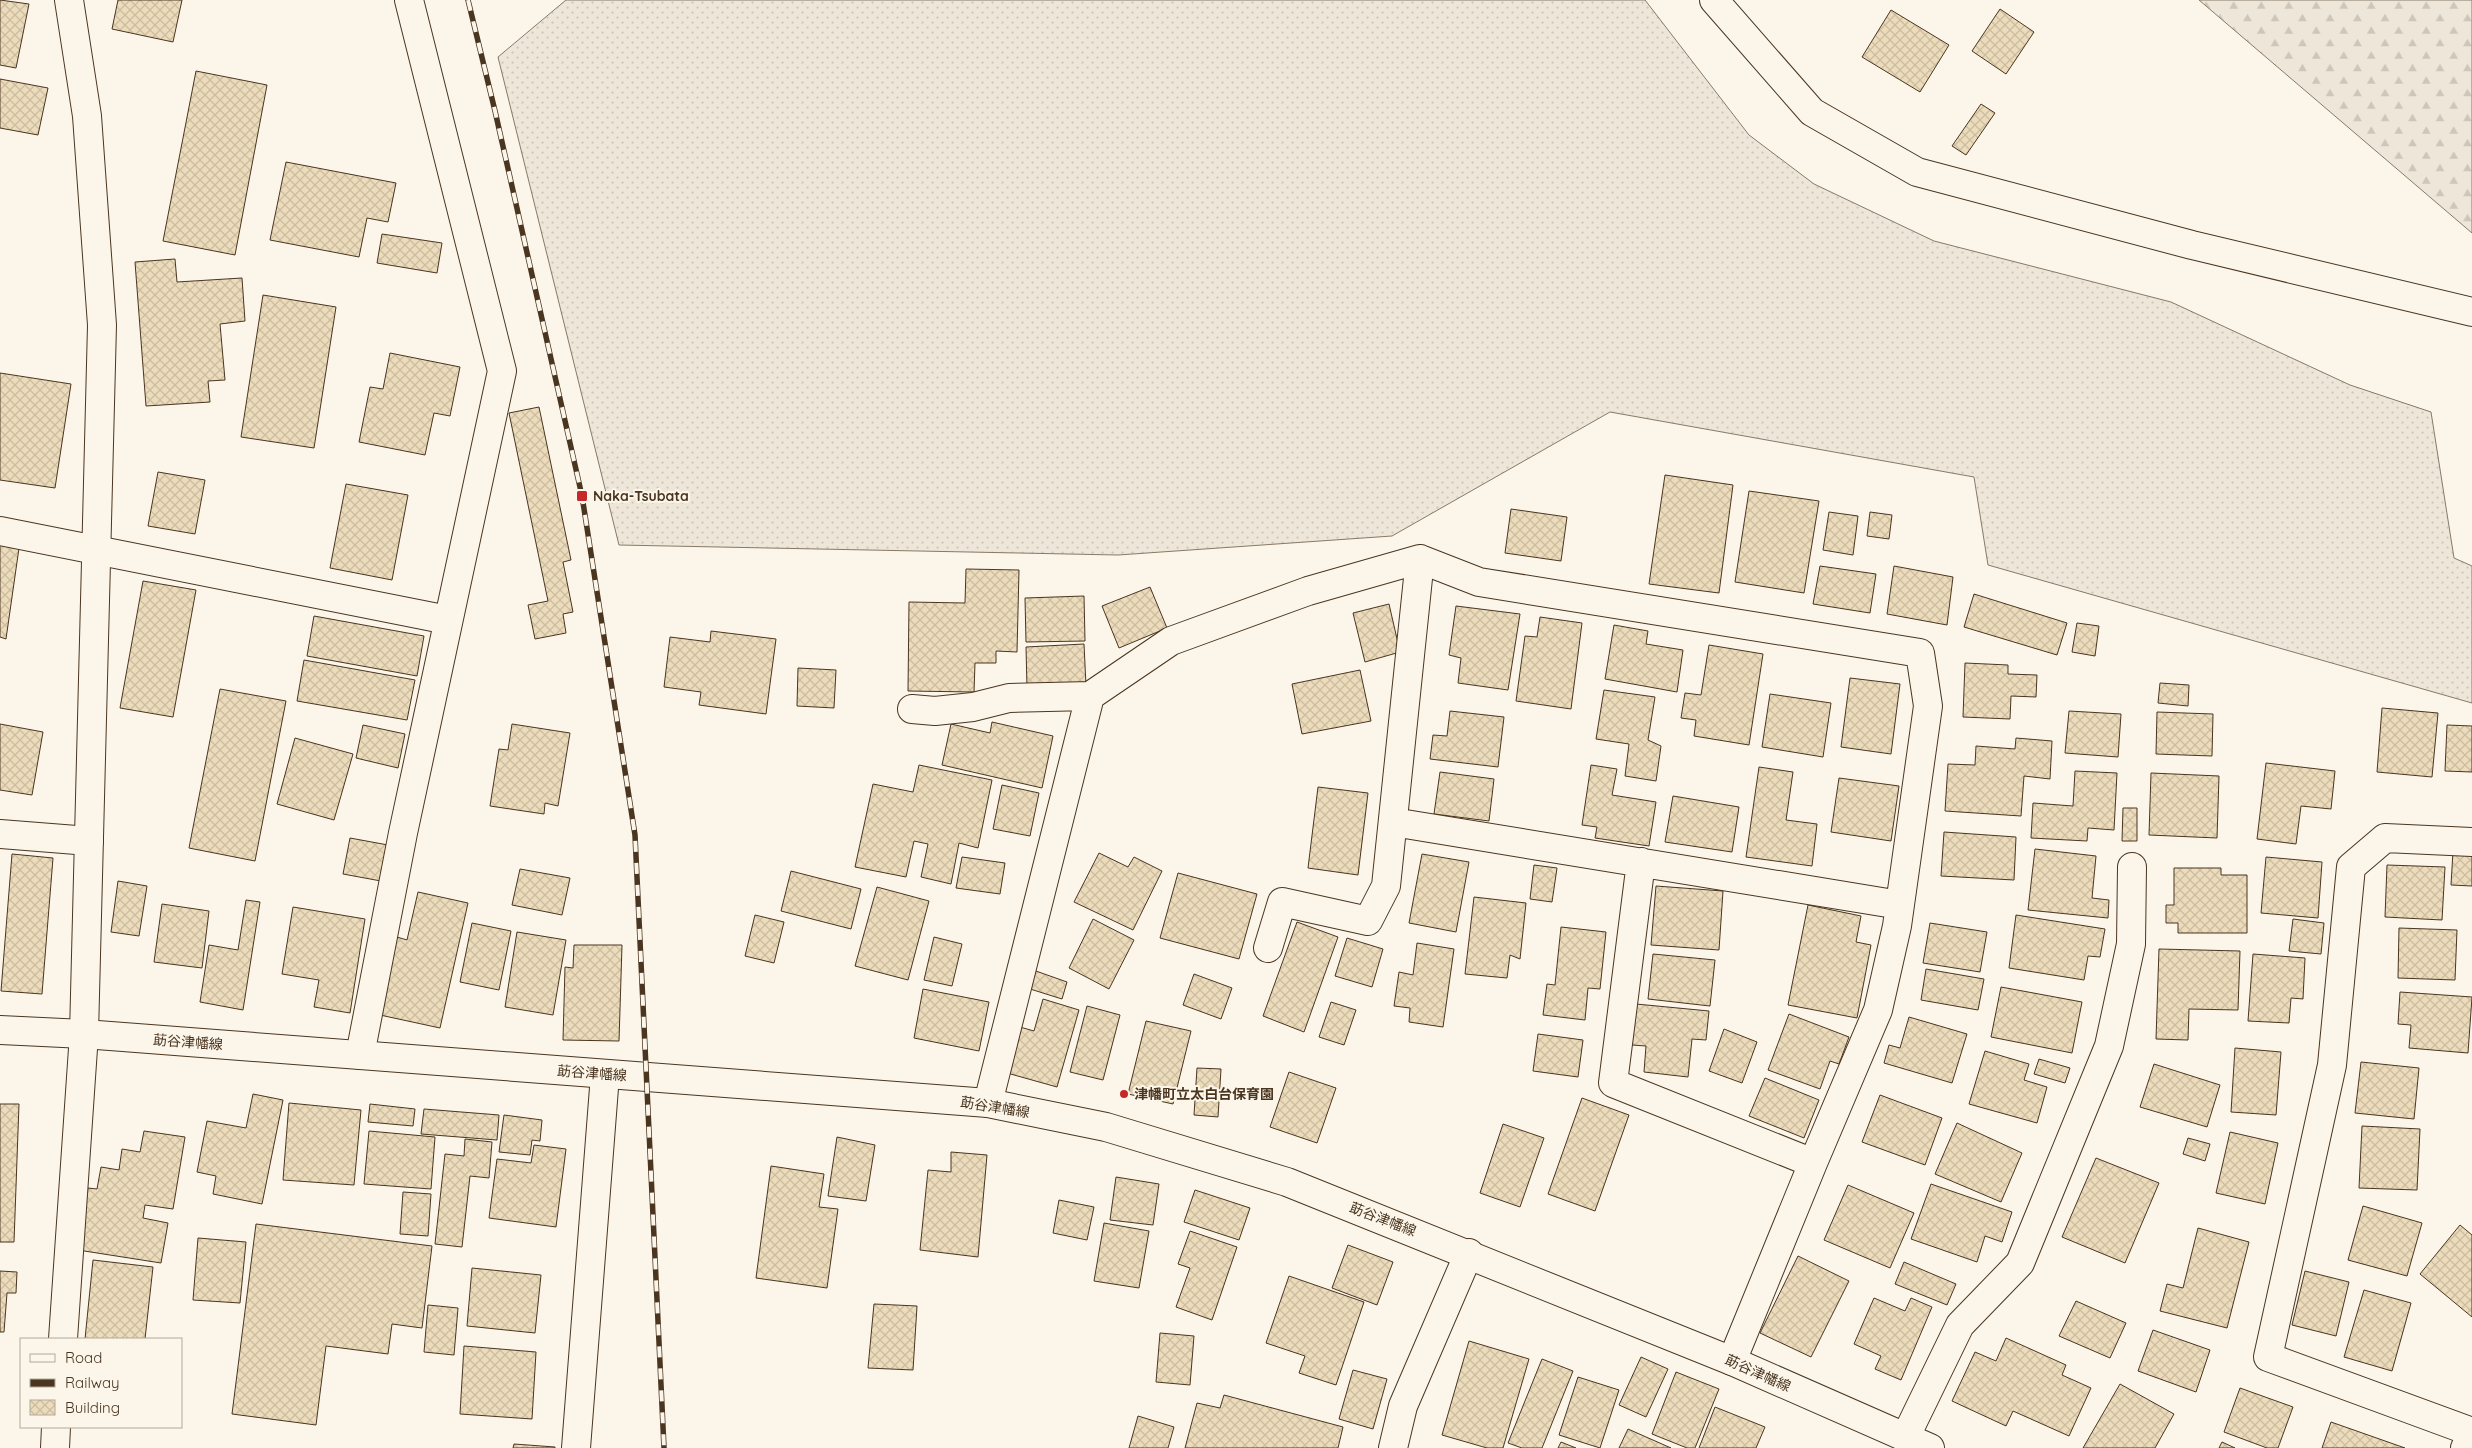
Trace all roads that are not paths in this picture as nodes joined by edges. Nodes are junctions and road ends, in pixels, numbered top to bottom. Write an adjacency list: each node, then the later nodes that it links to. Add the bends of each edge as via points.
1 (69, 0): 6 (street, via 87,116 102,325)
2 (409, 0): 8 (street, via 502,371)
3 (1714, 0): 4 (street, via 1812,112 1917,172 2192,245)
4 (2472, 312)
5 (0, 530): 6 (street)
6 (96, 548): 8 (street); 13 (street)
7 (1420, 559): 9 (street, via 1301,593 1171,642); 11 (street); 17 (street, via 1478,582 1920,653 1928,706)
8 (448, 620): 21 (street, via 402,833)
9 (1090, 696): 10 (street, via 1009,698 973,707 935,711); 23 (street)
10 (912, 708)
11 (1393, 822): 15 (street); 18 (street, via 1386,886 1368,921 1282,902)
12 (0, 834): 13 (street)
13 (89, 841): 20 (street)
14 (2472, 842): 29 (street, via 2385,838 2351,867 2332,1065 2268,1357)
15 (1641, 862): 17 (street); 24 (street, via 1613,1083)
16 (2132, 867): 30 (street, via 2131,944 2109,1046 2020,1263 1960,1325)
17 (1900, 905): 24 (street, via 1878,1010)
18 (1268, 948)
19 (0, 1030): 20 (street, 莇谷津幡線)
20 (84, 1034): 21 (street, 莇谷津幡線); 26 (street)
21 (360, 1055): 22 (street, 莇谷津幡線)
22 (605, 1074): 23 (street, 莇谷津幡線); 32 (street)
23 (988, 1103): 25 (street, 莇谷津幡線, via 1106,1127 1287,1182)
24 (1813, 1164): 27 (street)
25 (1468, 1253): 27 (street, 莇谷津幡線); 33 (street, via 1403,1406)
26 (63, 1338)
27 (1732, 1361): 30 (street, 莇谷津幡線)
28 (56, 1428): 31 (street)
29 (2472, 1433): 35 (street)
30 (1905, 1438): 34 (street, 莇谷津幡線)
31 (55, 1448)
32 (576, 1448)
33 (1394, 1448)
34 (1930, 1448)
35 (2465, 1448)

